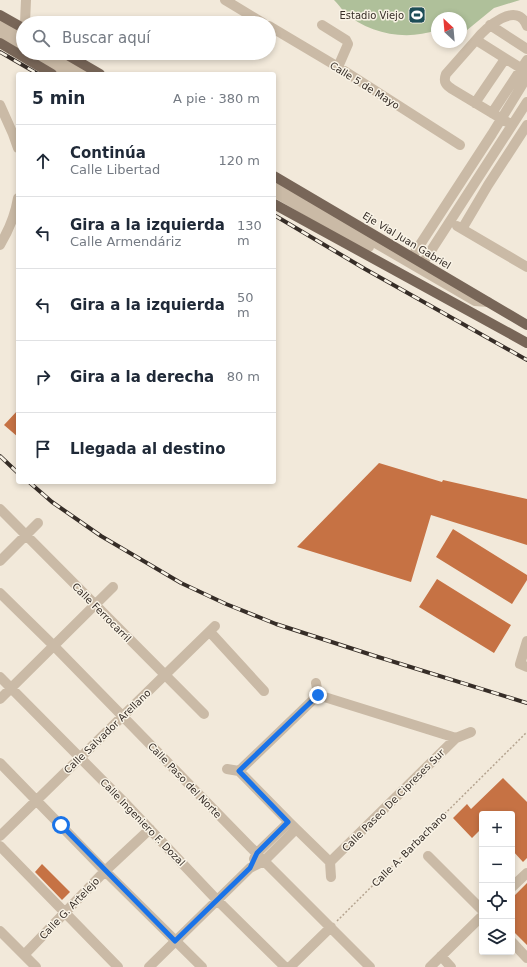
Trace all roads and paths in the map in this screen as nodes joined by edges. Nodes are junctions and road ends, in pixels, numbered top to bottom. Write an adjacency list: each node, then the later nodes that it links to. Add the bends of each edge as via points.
1 (26, 0): 4 (street)
2 (225, 0): 5 (street)
3 (0, 16): 7 (main road)
4 (25, 16)
5 (251, 16)
6 (0, 24): 12 (street)
7 (16, 24)
8 (322, 25): 25 (street, via 346,40 348,44)
9 (490, 25): 10 (street, via 506,15 514,14 520,15); 14 (street); 17 (street)
10 (527, 26)
11 (276, 30): 25 (street, Calle 5 de Mayo)
12 (16, 33)
13 (0, 34): 16 (street)
14 (476, 40): 19 (street); 31 (street, via 445,78 446,85)
15 (0, 43): 18 (main road)
16 (16, 44)
17 (527, 49)
18 (16, 53)
19 (505, 58): 30 (street); 31 (street)
20 (29, 60): 26 (main road)
21 (44, 60): 27 (street)
22 (62, 60): 28 (street)
23 (76, 60): 29 (main road)
24 (527, 60): 30 (street)
25 (338, 67): 41 (street, Calle 5 de Mayo)
26 (49, 72)
27 (65, 72)
28 (83, 72)
29 (97, 72)
30 (525, 73): 34 (street); 35 (street)
31 (475, 102): 34 (street)
32 (527, 102): 36 (street)
33 (0, 105): 40 (street)
34 (492, 113): 35 (street)
35 (502, 118): 36 (street); 38 (street)
36 (512, 125): 39 (street)
37 (527, 125): 42 (street)
38 (492, 134): 39 (street); 43 (street)
39 (503, 140): 42 (street); 45 (street)
40 (16, 141)
41 (460, 145)
42 (514, 146): 47 (street)
43 (467, 173): 45 (street); 51 (street)
44 (276, 177): 55 (main road, Eje Vial Juan Gabriel)
45 (477, 180): 47 (street); 52 (street)
46 (276, 185): 58 (street, via 476,301)
47 (488, 185): 53 (street)
48 (276, 193): 59 (street, via 467,303)
49 (276, 205): 59 (main road)
50 (16, 208): 54 (street, via 10,227)
51 (439, 216): 52 (street); 55 (street)
52 (449, 222): 53 (street); 56 (street)
53 (462, 229): 57 (street)
54 (0, 245)
55 (412, 257): 56 (main road, Eje Vial Juan Gabriel)
56 (423, 264): 58 (main road, Eje Vial Juan Gabriel)
57 (527, 267)
58 (488, 302): 60 (main road, Eje Vial Juan Gabriel)
59 (476, 315): 61 (main road)
60 (527, 324)
61 (527, 343)
62 (0, 510): 64 (street, Calle Ferrocarril)
63 (38, 523): 64 (street)
64 (26, 536): 65 (street); 68 (street, Calle Ferrocarril)
65 (0, 561)
66 (113, 586): 68 (street)
67 (0, 593): 70 (street, Calle Paso del Norte)
68 (96, 604): 70 (street); 72 (street, Calle Ferrocarril)
69 (527, 641): 71 (street, via 520,664)
70 (54, 646): 75 (street); 80 (street, Calle Paso del Norte)
71 (527, 667)
72 (165, 675): 76 (street, Calle Salvador Arellano, via 212,629); 79 (street, Calle Ferrocarril); 80 (street, Calle Salvador Arellano)
73 (0, 677): 75 (street, Calle Ingeniero F. Dozal)
74 (316, 683): 77 (street)
75 (11, 688): 78 (street); 84 (street, Calle Ingeniero F. Dozal)
76 (264, 691)
77 (318, 695): 83 (street); 87 (street)
78 (0, 699)
79 (204, 714)
80 (123, 716): 84 (street, Calle Salvador Arellano); 94 (street, Calle Paso del Norte)
81 (471, 732): 83 (street)
82 (527, 732): 104 (path, Calle A. Barbachano)
83 (456, 738): 95 (street, Calle Paseo De Cipreses Sur)
84 (81, 757): 88 (street, Calle Salvador Arellano); 90 (street, Calle Ingeniero F. Dozal)
85 (0, 763): 88 (street)
86 (227, 769): 87 (street)
87 (239, 771): 89 (street)
88 (37, 800): 91 (street, Calle Salvador Arellano); 96 (street)
89 (292, 825): 94 (street); 95 (street)
90 (150, 829): 96 (street, Calle G. Artelejo); 100 (street, Calle Ingeniero F. Dozal)
91 (0, 836)
92 (0, 846): 102 (street)
93 (428, 856): 101 (street)
94 (261, 857): 100 (street); 104 (street, Calle Paso del Norte)
95 (330, 862): 98 (street)
96 (105, 871): 102 (street, Calle G. Artelejo); 106 (street)
97 (527, 872): 99 (street)
98 (330, 877)
99 (515, 884)
100 (216, 900): 106 (street); 115 (street, Calle Ingeniero F. Dozal)
101 (479, 907)
102 (65, 913): 108 (street, Calle G. Artelejo); 112 (street)
103 (479, 919): 109 (street)
104 (331, 927): 116 (street); 117 (street, Calle Paso del Norte)
105 (0, 931): 108 (street)
106 (175, 941): 113 (street); 114 (street)
107 (515, 945): 110 (street)
108 (24, 955): 111 (street)
109 (441, 956): 118 (street); 119 (street)
110 (527, 958)
111 (36, 967)
112 (118, 967)
113 (148, 967)
114 (202, 967)
115 (285, 967)
116 (290, 967)
117 (370, 967)
118 (430, 967)
119 (451, 967)

